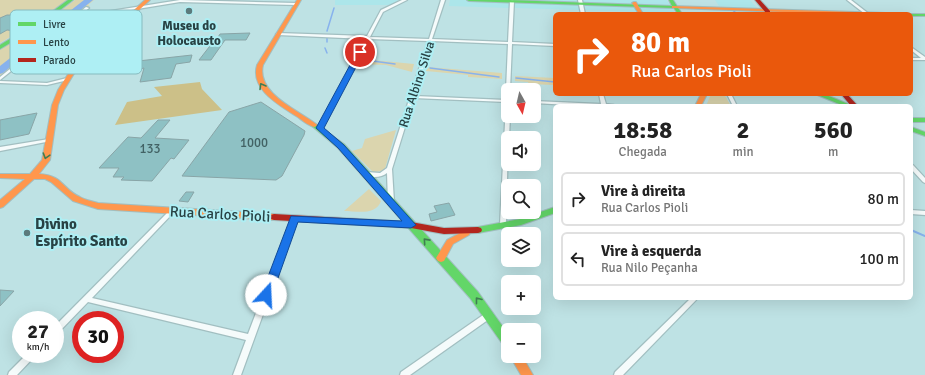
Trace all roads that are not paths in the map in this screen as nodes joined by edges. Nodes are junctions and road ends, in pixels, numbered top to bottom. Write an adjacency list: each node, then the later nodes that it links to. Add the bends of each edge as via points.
1 (71, 0): 15 (main road)
2 (148, 0): 12 (main road)
3 (405, 0): 26 (street, via 384,10)
4 (443, 0): 27 (street, Rua Albino Silva)
5 (471, 0): 8 (main road)
6 (757, 0): 21 (main road)
7 (849, 0): 22 (street)
8 (512, 1): 10 (main road); 29 (street)
9 (297, 2): 12 (street, via 192,1); 25 (main road)
10 (580, 2): 11 (main road); 19 (street)
11 (634, 3): 13 (main road); 20 (main road)
12 (140, 7): 17 (street); 18 (main road)
13 (676, 7): 21 (main road)
14 (87, 8): 16 (street)
15 (58, 10)
16 (84, 10)
17 (122, 10)
18 (137, 10)
19 (582, 12)
20 (640, 12)
21 (768, 12)
22 (864, 12)
23 (913, 15): 24 (main road)
24 (925, 15)
25 (278, 34): 26 (street); 56 (main road, one-way to 25, via 273,98 260,83 260,65)
26 (368, 38): 27 (street); 56 (street)
27 (430, 40): 29 (street); 46 (street, Rua Albino Silva)
28 (10, 41): 31 (main road)
29 (510, 43): 30 (street); 40 (street)
30 (553, 45)
31 (0, 47)
32 (913, 50): 34 (street)
33 (913, 59): 34 (street)
34 (925, 59)
35 (10, 71): 37 (street)
36 (71, 74): 38 (main road)
37 (0, 79)
38 (67, 79): 41 (street); 42 (main road)
39 (0, 82): 41 (street)
40 (508, 83)
41 (47, 84): 42 (street)
42 (61, 90): 59 (main road, via 54,110)
43 (824, 96): 47 (main road)
44 (844, 96): 47 (main road)
45 (846, 96): 52 (main road)
46 (412, 97): 48 (street); 62 (street, Rua Albino Silva)
47 (835, 100): 51 (main road)
48 (501, 101)
49 (541, 102): 50 (street)
50 (569, 104)
51 (845, 104)
52 (853, 104)
53 (913, 120): 54 (main road)
54 (925, 120)
55 (507, 123): 75 (street)
56 (320, 128): 63 (main road)
57 (913, 130): 58 (main road)
58 (925, 134)
59 (49, 140): 60 (street); 64 (main road, one-way to 64, via 46,160)
60 (0, 149)
61 (913, 168): 66 (street)
62 (389, 169): 63 (street, via 381,175); 67 (street, Rua Albino Silva)
63 (367, 174): 67 (main road)
64 (34, 175): 65 (main road, Rua Carlos Pioli); 68 (main road); 69 (main road, Rua Carlos Pioli, via 54,180 76,199 89,205)
65 (0, 176)
66 (925, 181)
67 (391, 202): 74 (main road)
68 (0, 205)
69 (172, 211): 73 (main road, Rua Carlos Pioli); 78 (street)
70 (553, 211): 75 (main road, Rua Carlos Pioli)
71 (913, 212): 72 (street)
72 (925, 213)
73 (294, 218): 74 (main road, Rua Carlos Pioli); 83 (street)
74 (411, 225): 76 (main road, Rua Carlos Pioli, via 432,231); 77 (main road, one-way to 74)
75 (503, 225): 76 (main road, Rua Carlos Pioli)
76 (470, 231): 77 (main road, via 447,244)
77 (442, 258): 80 (main road, one-way to 77)
78 (86, 299): 81 (street); 83 (street)
79 (693, 300): 90 (street)
80 (489, 315): 82 (main road); 88 (street)
81 (64, 322)
82 (501, 333)
83 (250, 338): 87 (street)
84 (23, 363): 86 (street)
85 (520, 363): 89 (main road)
86 (12, 375)
87 (237, 375)
88 (404, 375)
89 (528, 375)
90 (618, 375)

